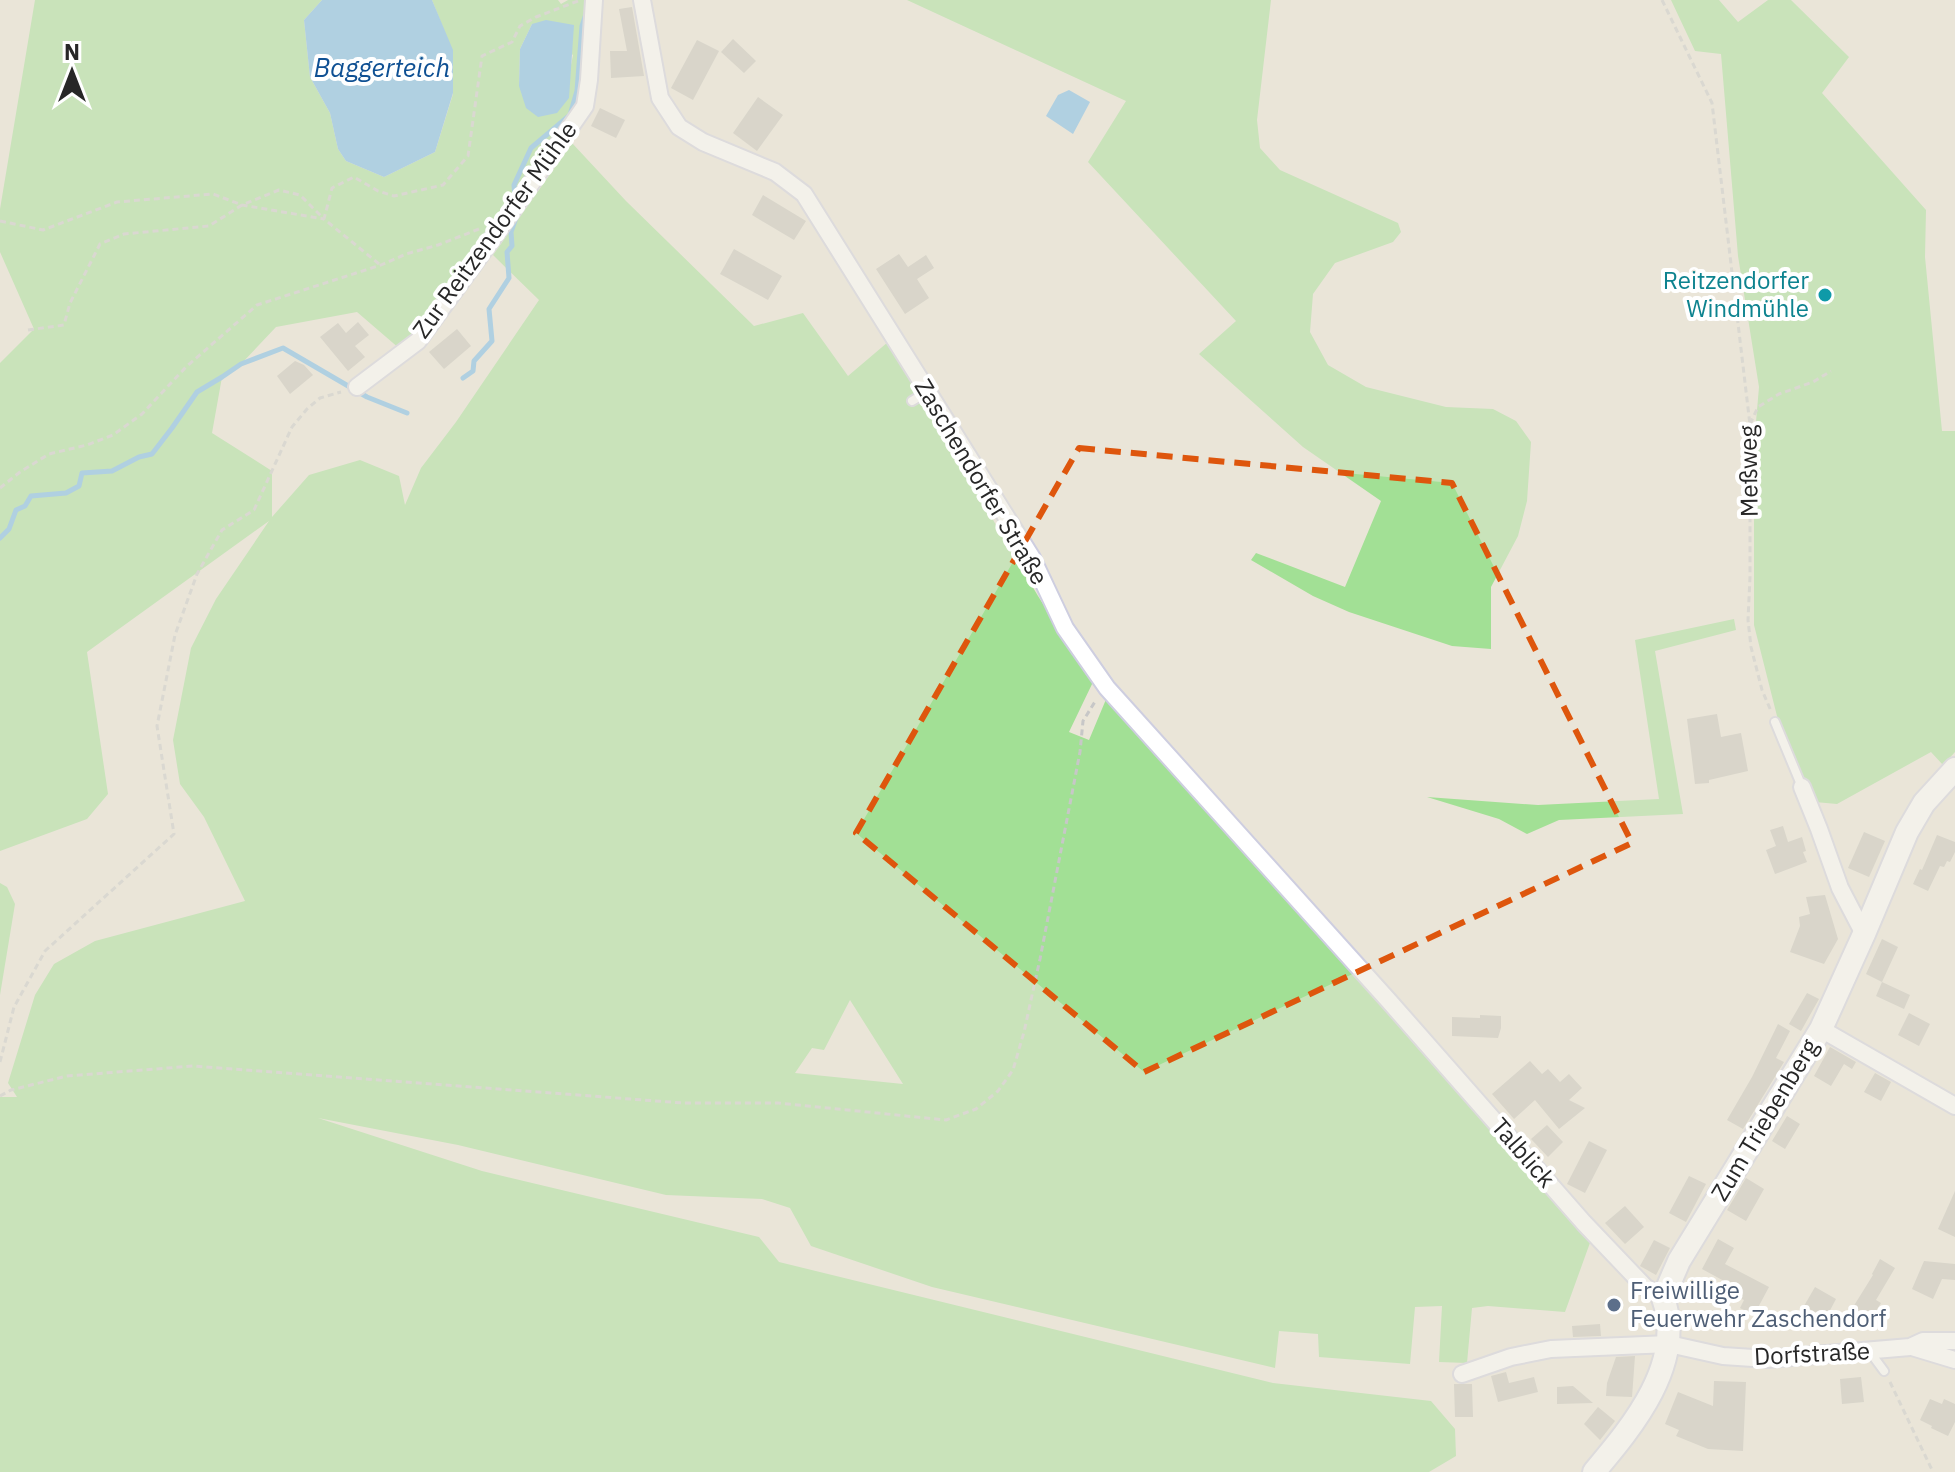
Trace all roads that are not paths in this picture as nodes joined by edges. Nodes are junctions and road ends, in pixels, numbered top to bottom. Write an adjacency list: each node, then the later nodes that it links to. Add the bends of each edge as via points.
1 (594, 0): 3 (street, Zur Reitzendorfer Mühle, via 585,106 418,341)
2 (642, 0): 8 (street, Zaschendorfer Straße, via 660,98 679,127 775,172 804,194 920,396 960,442 1032,558 1065,628 1107,688)
3 (352, 389)
4 (1775, 722): 6 (lane)
5 (1955, 769): 7 (street, Zum Triebenberg, via 1924,803 1907,832)
6 (1802, 787): 7 (street, via 1840,888)
7 (1864, 934): 9 (street, Zum Triebenberg)
8 (1389, 1001): 11 (street, Talblick, via 1584,1223 1645,1287)
9 (1821, 1029): 10 (street); 11 (street, Zum Triebenberg, via 1679,1261)
10 (1955, 1106)
11 (1663, 1298): 13 (street)
12 (1955, 1341): 14 (street, Dorfstraße, via 1923,1341)
13 (1669, 1344): 15 (street, Dorfstraße, via 1768,1359); 18 (street, Dorfstraße, via 1551,1349); 19 (street, via 1645,1406)
14 (1910, 1347): 15 (street, Dorfstraße); 16 (street)
15 (1869, 1351): 17 (lane)
16 (1955, 1360)
17 (1884, 1371)
18 (1462, 1374)
19 (1594, 1472)

